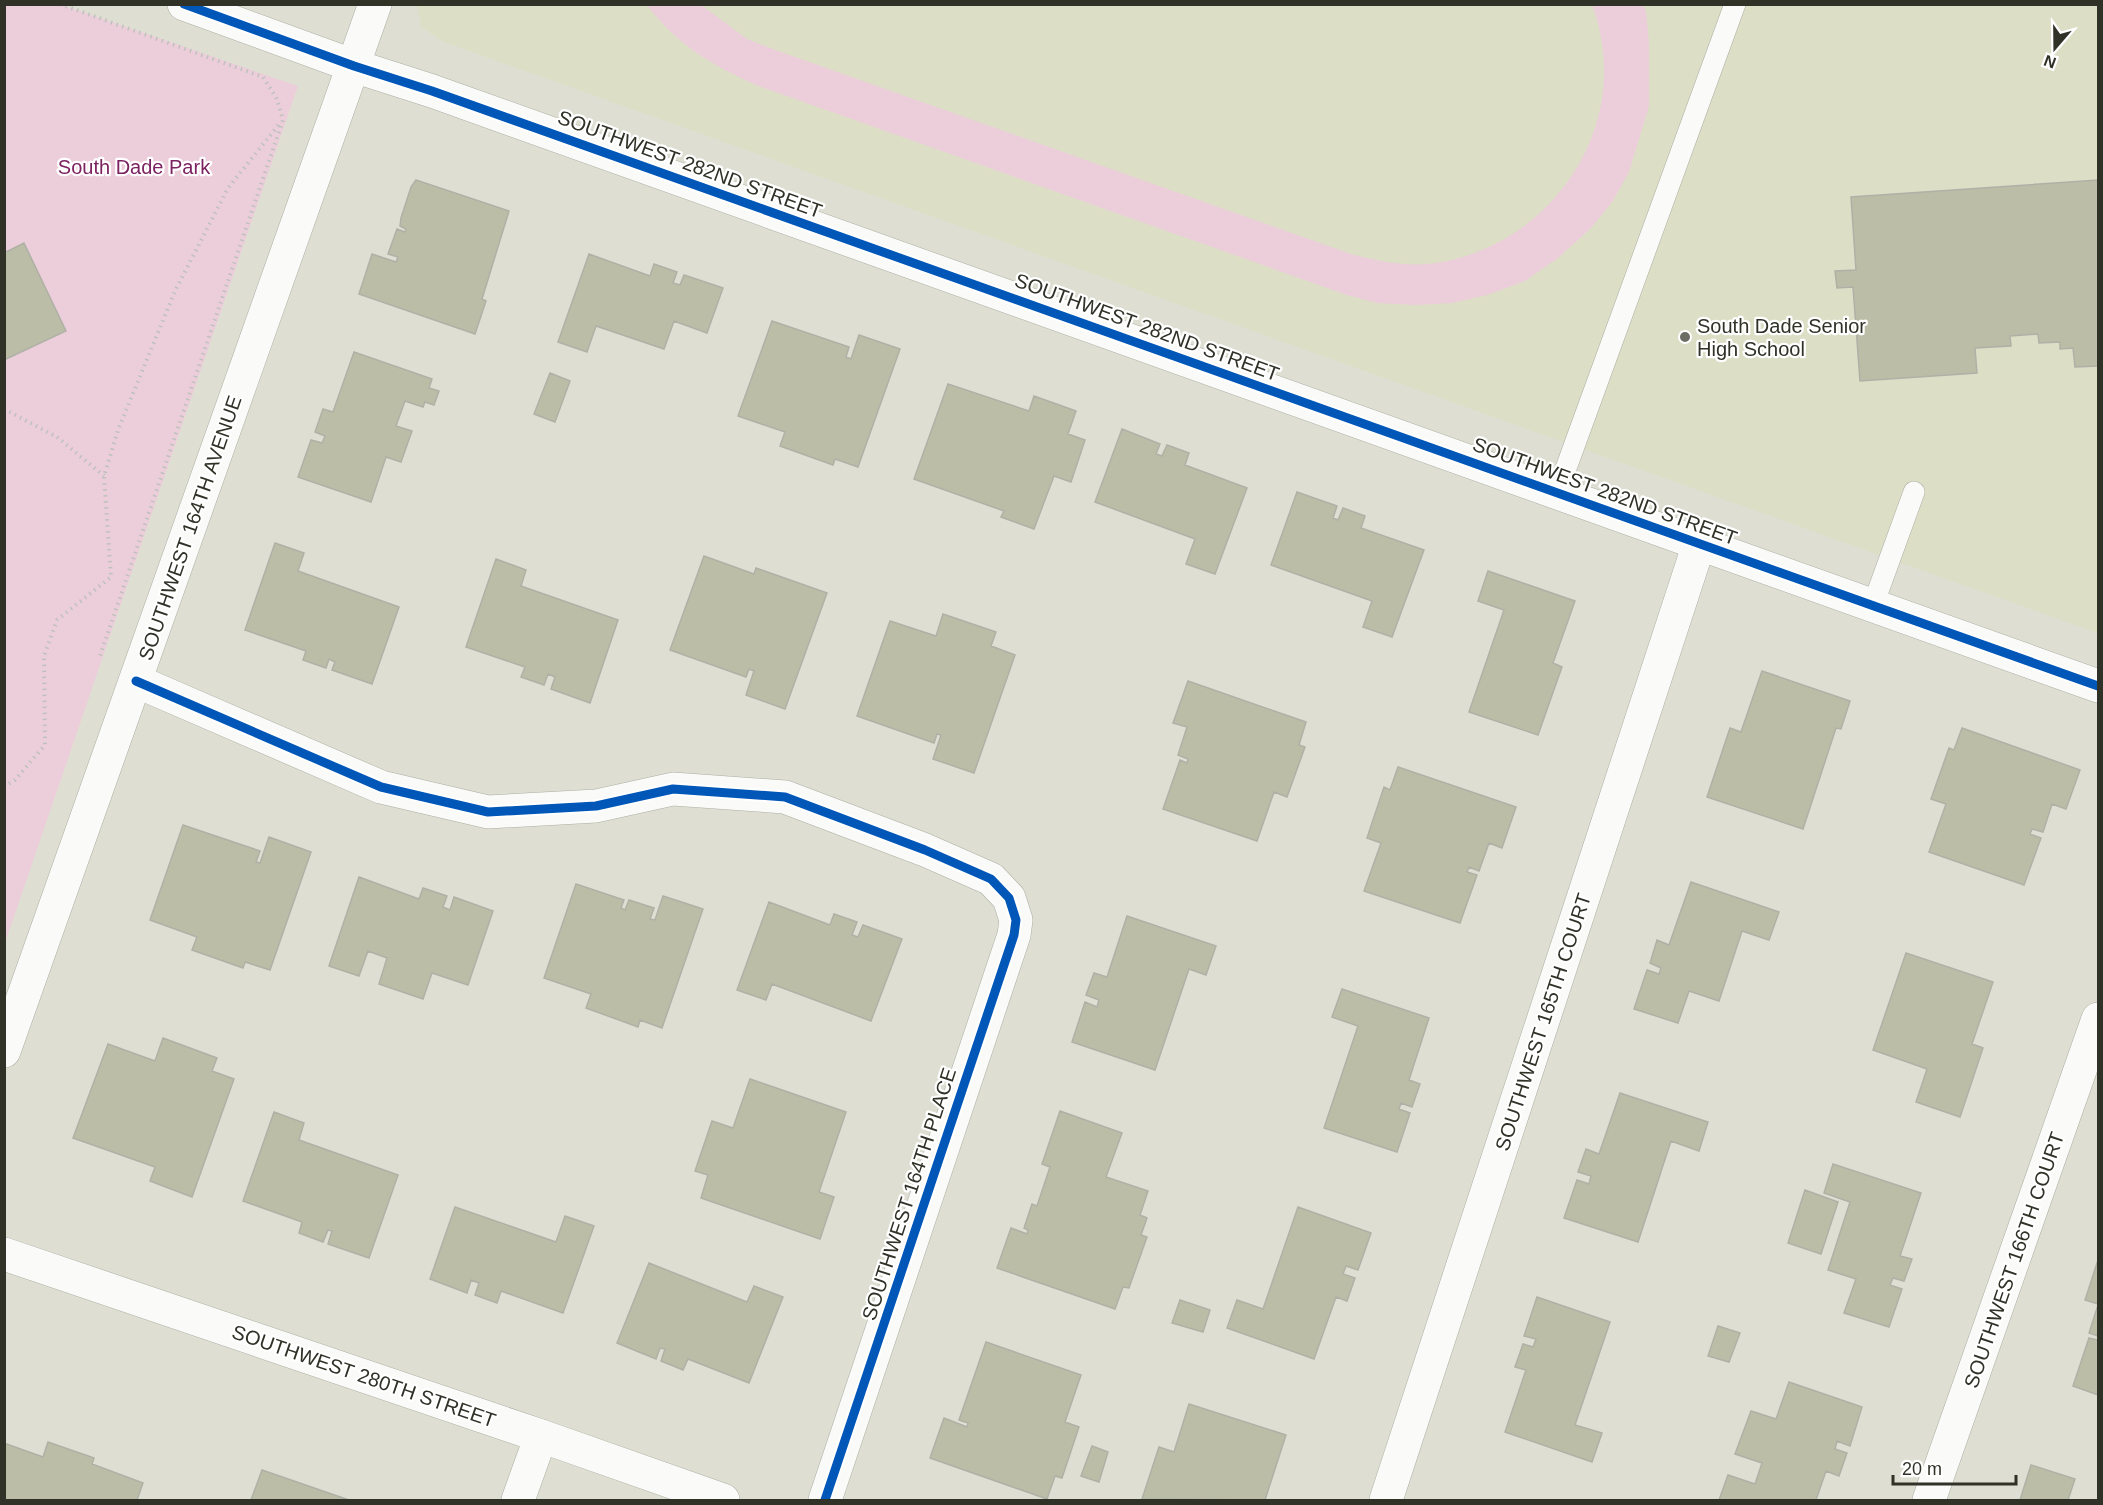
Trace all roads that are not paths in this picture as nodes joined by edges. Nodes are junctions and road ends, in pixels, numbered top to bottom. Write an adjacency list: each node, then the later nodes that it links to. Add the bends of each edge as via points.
1 (184, 4): 4 (street, SOUTHWEST 282ND STREET)
2 (375, 4): 4 (street, SOUTHWEST 164TH AVENUE)
3 (1735, 4): 5 (lane)
4 (354, 66): 5 (street, SOUTHWEST 282ND STREET); 9 (street, SOUTHWEST 164TH AVENUE)
5 (1557, 492): 7 (street, SOUTHWEST 282ND STREET)
6 (1914, 492): 8 (lane)
7 (1700, 544): 8 (street, SOUTHWEST 282ND STREET); 18 (street, SOUTHWEST 165TH COURT)
8 (1873, 605): 10 (street, SOUTHWEST 282ND STREET)
9 (136, 681): 12 (street, SOUTHWEST 164TH AVENUE); 17 (street, SOUTHWEST 164TH PLACE, via 381,787 488,812 596,806 673,789 785,797 991,879 1009,898 1016,920 1014,935)
10 (2098, 686)
11 (2098, 1019): 19 (street, SOUTHWEST 166TH COURT)
12 (4, 1051)
13 (4, 1254): 14 (street, SOUTHWEST 280TH STREET)
14 (541, 1436): 15 (street); 16 (street, SOUTHWEST 280TH STREET)
15 (518, 1500)
16 (723, 1500)
17 (825, 1500)
18 (1386, 1500)
19 (1929, 1500)

